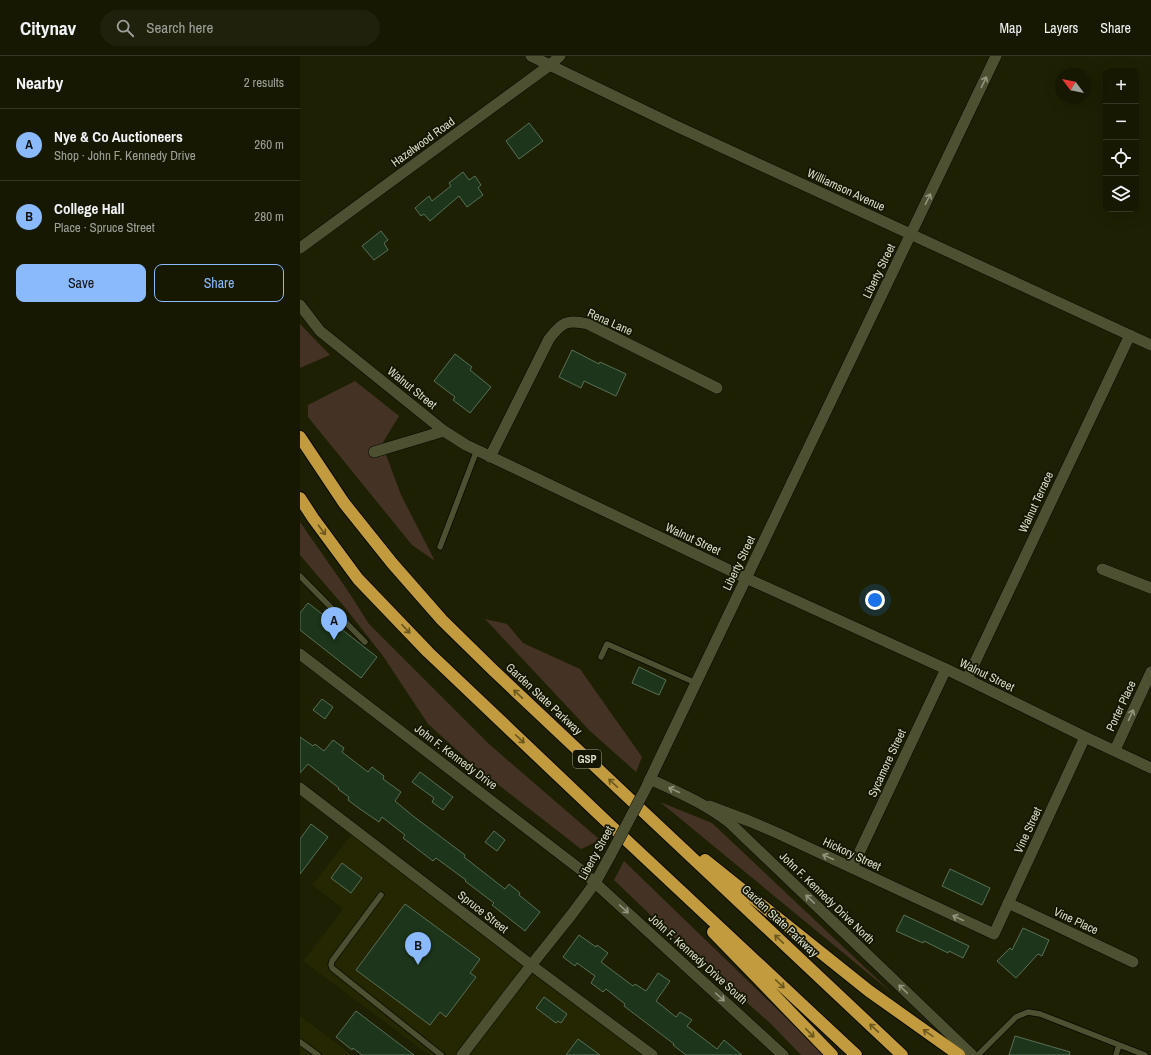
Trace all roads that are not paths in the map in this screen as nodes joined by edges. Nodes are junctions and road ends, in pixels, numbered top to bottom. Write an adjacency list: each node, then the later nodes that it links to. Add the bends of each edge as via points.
1 (531, 56): 4 (street, Williamson Avenue)
2 (560, 56): 4 (street, Hazelwood Road)
3 (996, 56): 5 (street, Liberty Street, one-way to 3)
4 (550, 65): 5 (street, Williamson Avenue); 6 (street, Hazelwood Road)
5 (911, 234): 8 (street, Williamson Avenue); 20 (street, Liberty Street)
6 (300, 248)
7 (300, 305): 11 (street, Walnut Street, via 320,331)
8 (1130, 335): 9 (street, Williamson Avenue); 27 (street, Walnut Terrace)
9 (1151, 345)
10 (717, 388): 15 (street, Rena Lane, via 588,324 566,322 549,339)
11 (444, 431): 13 (street, Walnut Street); 14 (street)
12 (300, 437): 35 (highway, Garden State Parkway / GSP, one-way to 12, via 442,620 344,503)
13 (478, 450): 15 (street, Walnut Street); 17 (lane)
14 (374, 452)
15 (490, 457): 20 (street, Walnut Street)
16 (300, 498): 36 (highway, GSP, one-way to 36, via 358,579 445,669)
17 (440, 547)
18 (1102, 569): 21 (street)
19 (300, 576): 22 (lane)
20 (746, 578): 25 (street, Walnut Street); 28 (street, Liberty Street)
21 (1151, 588)
22 (365, 642)
23 (300, 654): 38 (street, John F. Kennedy Drive, via 572,862)
24 (601, 657): 28 (lane, via 608,644)
25 (946, 669): 27 (street, Walnut Street); 37 (street, Sycamore Street)
26 (1151, 672): 30 (street, Porter Place, one-way to 26)
27 (967, 679): 29 (street, Walnut Street)
28 (696, 683): 32 (street, Liberty Street)
29 (1085, 737): 30 (street, Walnut Street); 40 (street, Vine Street)
30 (1115, 750): 31 (street, Walnut Street)
31 (1151, 768)
32 (649, 782): 34 (street, John F. Kennedy Drive North, one-way to 32); 38 (street, Liberty Street, bridge)
33 (300, 788): 43 (street, Spruce Street)
34 (697, 801): 37 (street, Hickory Street, one-way to 34, via 762,826); 55 (street, John F. Kennedy Drive North, one-way to 34, via 739,831)
35 (634, 803): 53 (highway, Garden State Parkway / GSP, one-way to 35); 54 (highway, one-way to 35, via 869,991)
36 (608, 823): 51 (highway, one-way to 51); 52 (highway, GSP, one-way to 52)
37 (852, 868): 41 (street, Hickory Street, one-way to 37)
38 (595, 883): 43 (street, Liberty Street); 50 (street, John F. Kennedy Drive South, one-way to 50)
39 (381, 895): 47 (lane, via 332,961 332,968)
40 (1008, 903): 41 (street, Vine Street); 42 (street, Vine Place)
41 (994, 934)
42 (1133, 962)
43 (531, 965): 48 (street, Liberty Street); 49 (street, Spruce Street)
44 (300, 1042): 46 (lane)
45 (1119, 1045): 56 (lane, via 1040,1014 1028,1012 1016,1017); 57 (lane); 58 (lane)
46 (318, 1055)
47 (441, 1055)
48 (462, 1055)
49 (652, 1055)
50 (783, 1055)
51 (832, 1055)
52 (856, 1055)
53 (902, 1055)
54 (959, 1055)
55 (972, 1055)
56 (978, 1055)
57 (1116, 1055)
58 (1145, 1055)

